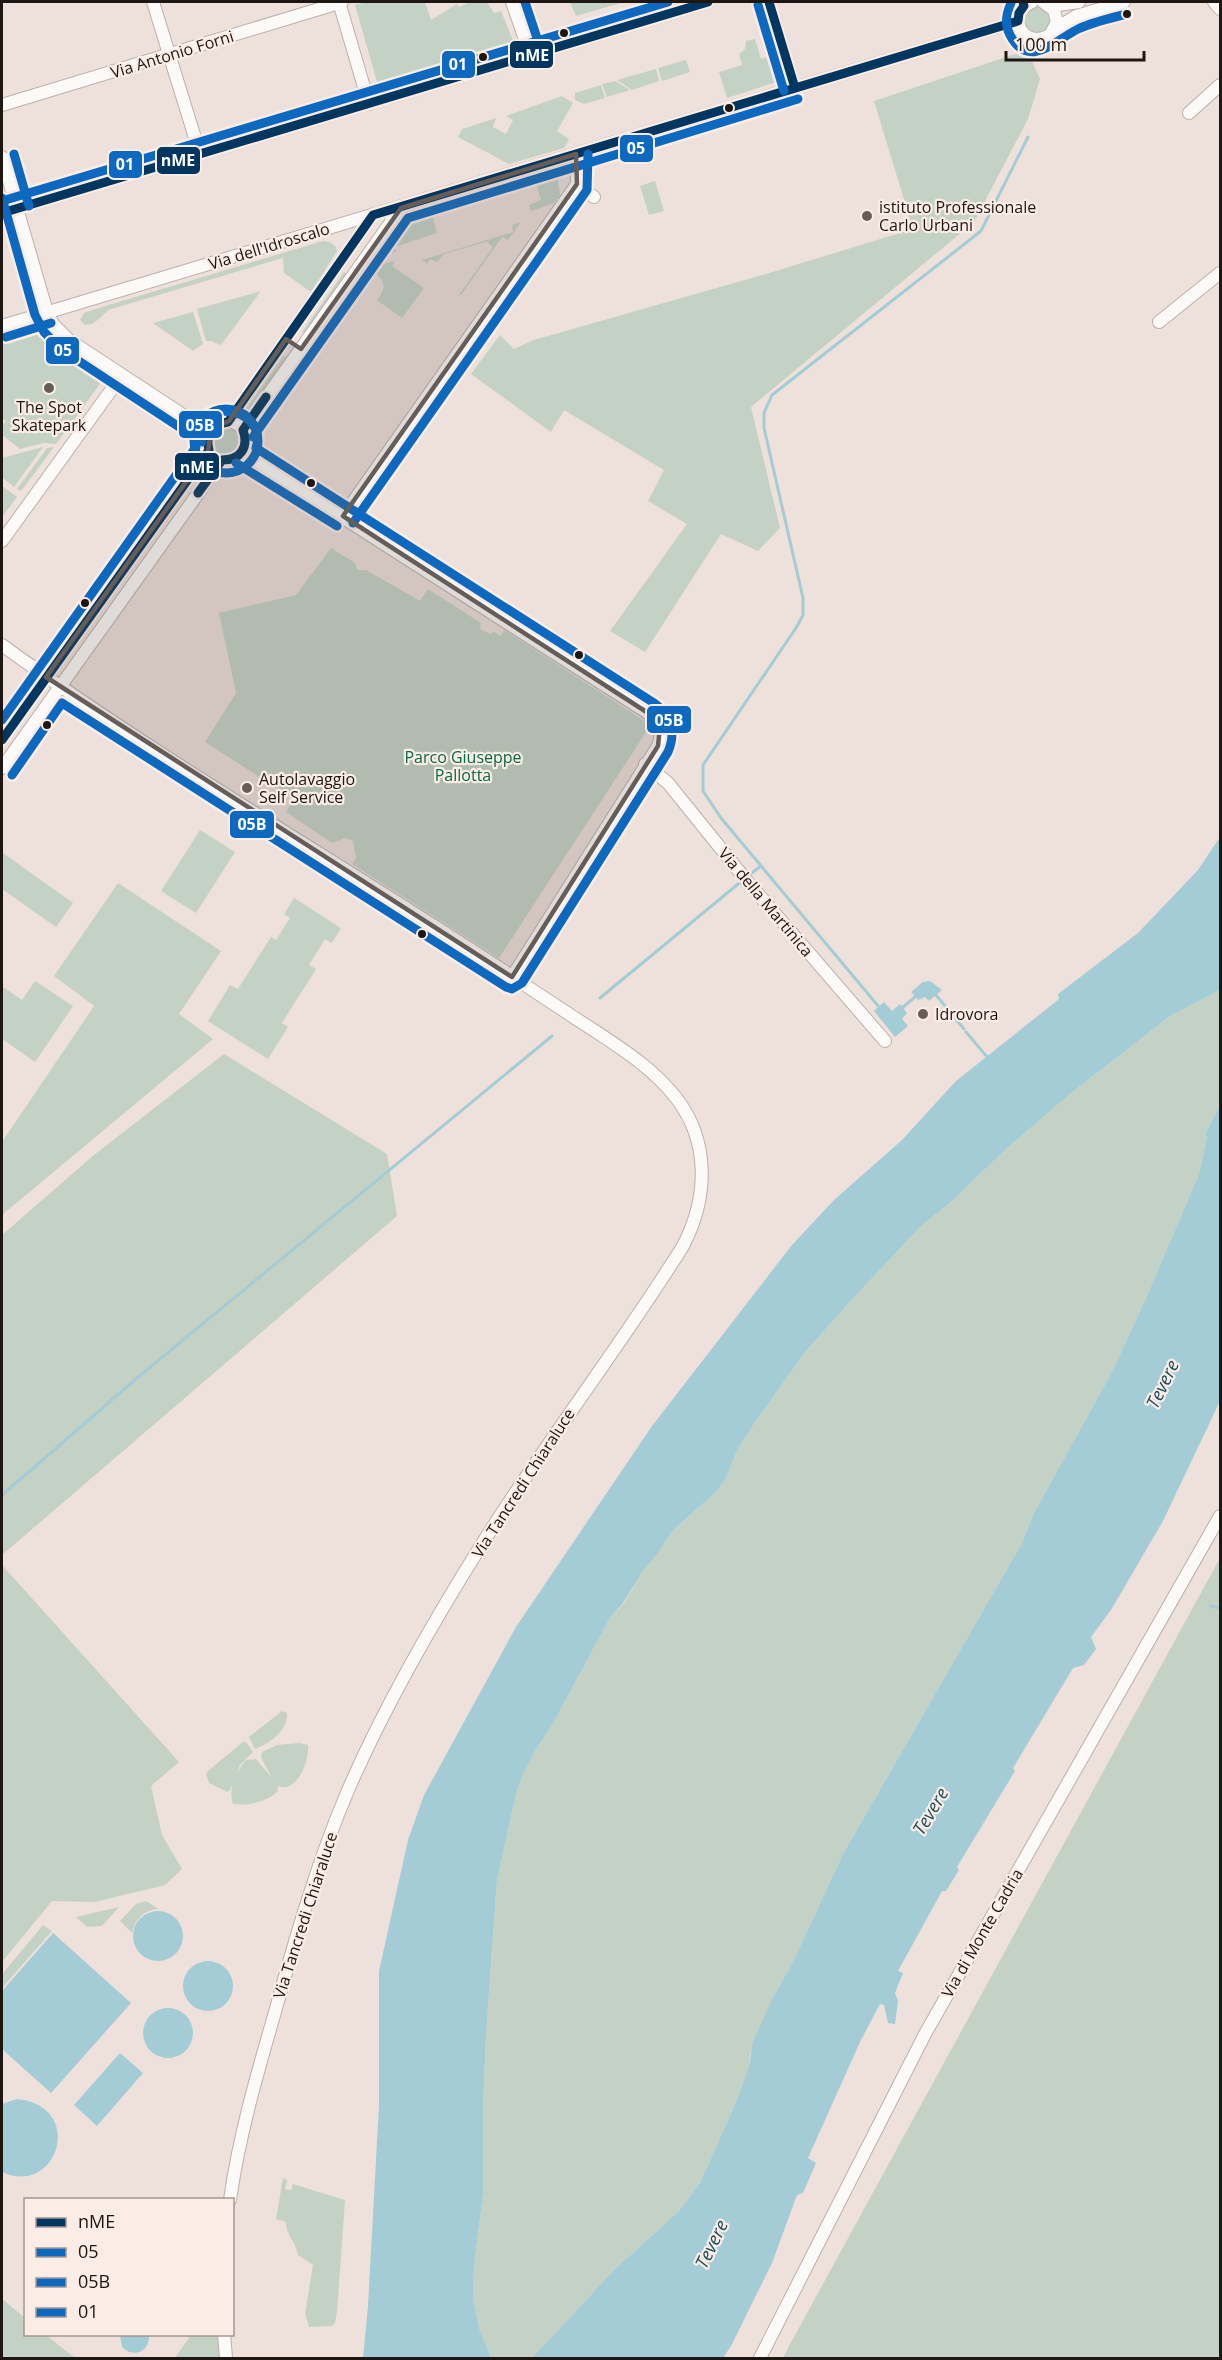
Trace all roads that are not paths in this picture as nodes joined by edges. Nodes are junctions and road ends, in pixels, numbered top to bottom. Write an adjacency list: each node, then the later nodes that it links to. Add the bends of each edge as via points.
1 (153, 2): 15 (street)
2 (340, 2): 15 (street, Via Antonio Forni); 18 (street)
3 (512, 2): 14 (street)
4 (708, 2): 14 (street)
5 (769, 2): 17 (street)
6 (1079, 2): 10 (street)
7 (1124, 2): 13 (street, via 1080,15)
8 (1214, 2): 11 (street)
9 (1026, 3): 12 (street)
10 (1047, 4): 13 (street, via 1056,16)
11 (1221, 9)
12 (1018, 21): 13 (street, via 1023,33 1032,39 1044,38); 17 (street, Via dell'Idroscalo)
13 (1055, 29)
14 (530, 54): 18 (street)
15 (169, 55): 19 (street, Via Antonio Forni); 21 (street)
16 (1221, 85): 20 (street)
17 (795, 88): 22 (street, Via dell'Idroscalo)
18 (369, 104): 21 (street)
19 (2, 105)
20 (1188, 113)
21 (200, 154): 27 (street)
22 (576, 154): 24 (street); 26 (street, Via dell'Idroscalo)
23 (2, 157): 27 (street)
24 (577, 184): 25 (street); 46 (street)
25 (594, 197)
26 (401, 208): 29 (street, Via dell'Idroscalo); 31 (street)
27 (17, 209): 28 (street); 33 (street)
28 (2, 213)
29 (373, 215): 30 (street); 33 (street, Via dell'Idroscalo)
30 (343, 257): 31 (street); 36 (street)
31 (358, 268): 37 (street)
32 (1221, 273): 34 (street)
33 (47, 312): 35 (street, Via dell'Idroscalo); 38 (street, via 64,336)
34 (1159, 322)
35 (2, 326)
36 (286, 339): 37 (street); 39 (street)
37 (301, 349): 40 (street)
38 (122, 375): 41 (street); 48 (street)
39 (228, 422): 40 (street); 41 (street, via 217,424)
40 (243, 430): 43 (street, via 246,443)
41 (209, 432): 42 (street)
42 (209, 450): 44 (street); 45 (street)
43 (242, 453): 44 (street, via 233,460); 46 (street)
44 (222, 460): 47 (street)
45 (161, 516): 47 (street); 49 (street)
46 (343, 516): 55 (street, via 655,717 661,739)
47 (175, 525): 50 (street)
48 (2, 541)
49 (108, 590): 50 (street); 52 (street)
50 (122, 599): 53 (street)
51 (2, 645): 52 (street, Via Tancredi Chiaraluce)
52 (46, 677): 53 (street, Via Tancredi Chiaraluce); 54 (street)
53 (60, 687): 56 (street); 57 (street, Via Tancredi Chiaraluce)
54 (2, 740)
55 (645, 764): 57 (street); 58 (street, Via della Martinica, via 668,783)
56 (2, 768)
57 (513, 977): 60 (street, Via Tancredi Chiaraluce, via 624,1050 665,1085 685,1112 696,1136 702,1195 683,1246 484,1541 410,1665 370,1743 309,1894 257,2074)
58 (885, 1041)
59 (1221, 1516): 63 (street, Via di Monte Cadria, via 924,2034)
60 (230, 2198)
61 (224, 2336): 62 (street)
62 (226, 2358)
63 (760, 2358)

